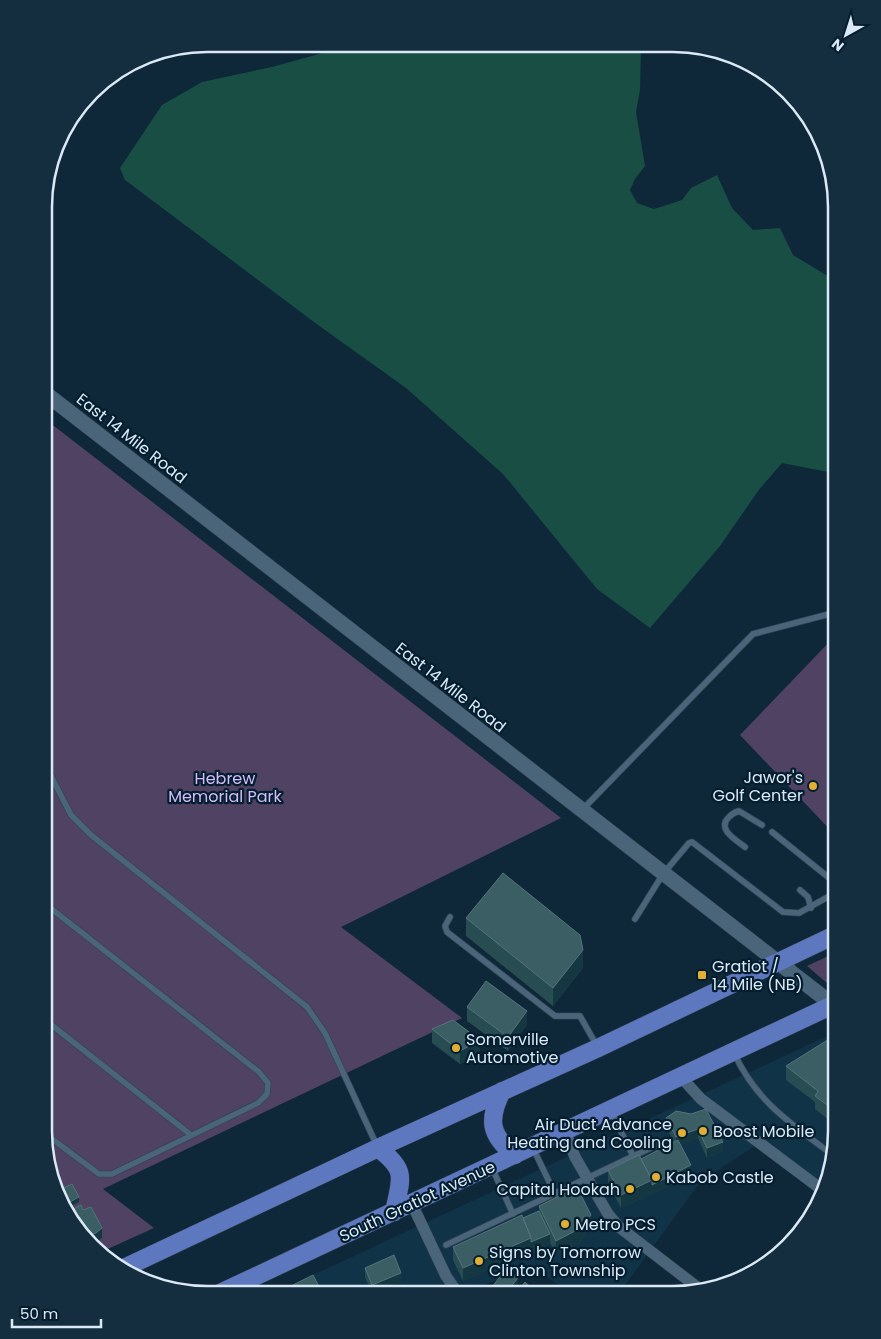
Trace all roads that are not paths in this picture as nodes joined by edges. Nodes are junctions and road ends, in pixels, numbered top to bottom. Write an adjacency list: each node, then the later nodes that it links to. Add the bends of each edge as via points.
1 (53, 399): 4 (main road, East 14 Mile Road)
2 (828, 614): 4 (lane, via 753,634)
3 (53, 780): 31 (lane, via 71,815 91,835 307,1007 325,1033)
4 (581, 811): 8 (main road, East 14 Mile Road)
5 (762, 825): 7 (lane, via 739,811 727,819 725,830)
6 (772, 832): 9 (lane)
7 (745, 847)
8 (663, 874): 12 (lane, via 692,842 783,912 799,913); 15 (lane); 17 (main road, East 14 Mile Road)
9 (828, 877)
10 (800, 890): 12 (lane, via 808,898)
11 (828, 898): 12 (lane)
12 (811, 908)
13 (53, 910): 27 (lane, via 252,1066 268,1083 267,1094 258,1103)
14 (450, 917): 21 (lane, via 445,926 447,932 555,1016 580,1016)
15 (635, 919)
16 (828, 938): 17 (main road)
17 (777, 962): 18 (main road, East 14 Mile Road); 21 (main road)
18 (828, 999)
19 (828, 1009): 22 (main road, South Gratiot Avenue)
20 (53, 1026): 27 (lane)
21 (598, 1048): 24 (main road)
22 (734, 1052): 23 (main road, South Gratiot Avenue); 32 (lane, via 744,1073 773,1110)
23 (681, 1077): 25 (main road, South Gratiot Avenue); 37 (street, via 701,1099)
24 (502, 1091): 31 (main road); 33 (main road, via 495,1106 493,1129)
25 (611, 1110): 26 (main road, South Gratiot Avenue); 34 (lane)
26 (565, 1131): 30 (main road, South Gratiot Avenue); 36 (street, via 575,1157)
27 (191, 1136): 28 (lane, via 112,1174 99,1174)
28 (53, 1140)
29 (661, 1144): 34 (lane)
30 (532, 1146): 33 (main road, South Gratiot Avenue); 38 (lane)
31 (378, 1148): 40 (main road, via 399,1168 400,1186); 43 (main road)
32 (827, 1151)
33 (515, 1155): 35 (main road, South Gratiot Avenue)
34 (633, 1156): 36 (lane)
35 (491, 1166): 39 (main road, South Gratiot Avenue); 41 (lane)
36 (588, 1177): 38 (lane); 44 (street, via 608,1214 619,1226)
37 (818, 1186)
38 (555, 1194): 41 (lane)
39 (412, 1204): 40 (main road, South Gratiot Avenue); 46 (street)
40 (394, 1212): 45 (main road, South Gratiot Avenue)
41 (512, 1214): 42 (lane)
42 (446, 1245)
43 (129, 1266)
44 (695, 1285)
45 (254, 1286)
46 (453, 1286)

